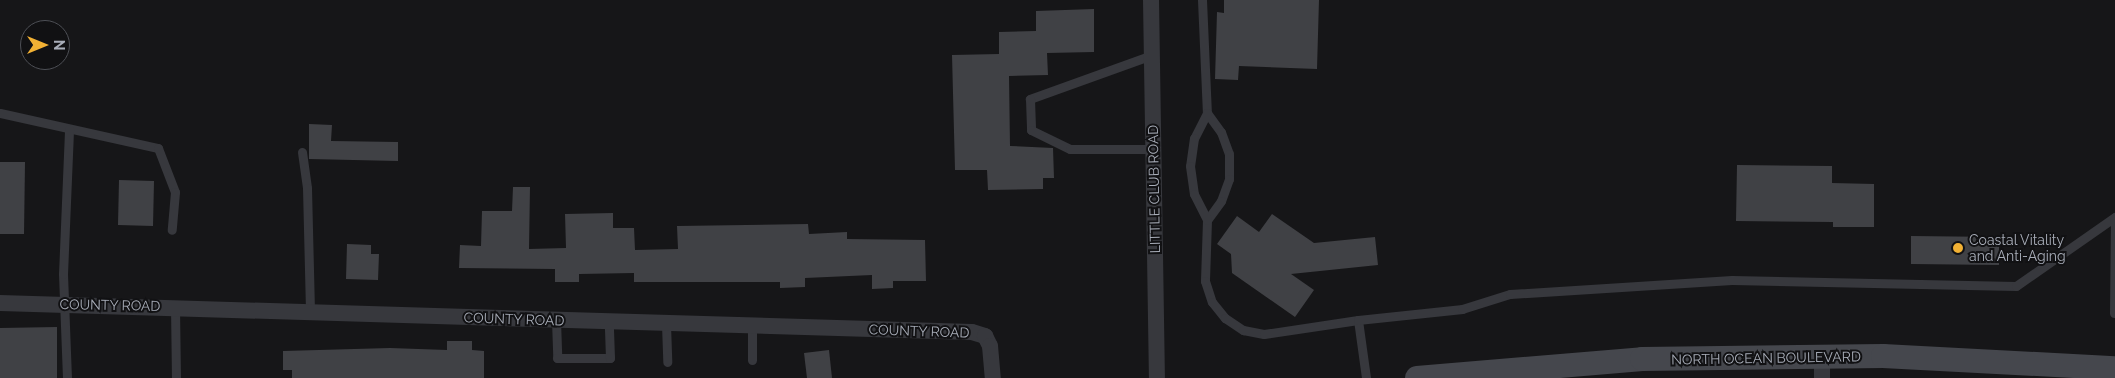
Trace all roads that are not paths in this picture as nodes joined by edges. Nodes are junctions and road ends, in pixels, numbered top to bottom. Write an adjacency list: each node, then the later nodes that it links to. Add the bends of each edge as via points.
1 (1151, 0): 3 (street, LITTLE CLUB ROAD)
2 (1202, 0): 5 (lane)
3 (1152, 55): 7 (street, LITTLE CLUB ROAD); 7 (lane, via 1030,99 1031,130 1070,150)
4 (0, 113): 6 (lane)
5 (1207, 113): 9 (lane, via 1194,138 1190,166 1194,194); 9 (lane, via 1222,132 1229,154 1229,178 1222,201)
6 (69, 129): 10 (lane, via 158,148 175,192); 12 (lane, via 63,274)
7 (1154, 150): 30 (street, LITTLE CLUB ROAD)
8 (302, 152): 14 (lane, via 307,188)
9 (1207, 220): 17 (lane, via 1205,281 1212,302 1225,318 1243,330 1264,334)
10 (172, 230)
11 (0, 303): 12 (street, COUNTY ROAD)
12 (67, 304): 13 (street, COUNTY ROAD); 27 (lane)
13 (175, 307): 14 (street, COUNTY ROAD); 28 (lane)
14 (310, 313): 16 (street, COUNTY ROAD)
15 (2114, 313): 17 (lane, via 2115,217 2016,286 1732,280 1510,294 1462,309)
16 (556, 320): 18 (street, COUNTY ROAD); 18 (lane, via 557,358 610,358)
17 (1358, 320): 31 (lane)
18 (609, 322): 19 (street, COUNTY ROAD)
19 (666, 324): 20 (street, COUNTY ROAD); 22 (lane)
20 (752, 326): 21 (lane); 29 (street, COUNTY ROAD, via 972,332 984,336 990,346)
21 (752, 360)
22 (667, 362)
23 (1822, 368): 25 (main road, NORTH OCEAN BOULEVARD, via 1883,356); 26 (main road, NORTH OCEAN BOULEVARD, via 1642,359)
24 (2115, 368): 25 (main road, NORTH OCEAN BOULEVARD)
25 (2018, 370)
26 (1523, 374): 32 (main road, NORTH OCEAN BOULEVARD)
27 (67, 378)
28 (176, 378)
29 (993, 378)
30 (1157, 378)
31 (1366, 378)
32 (1422, 378)

